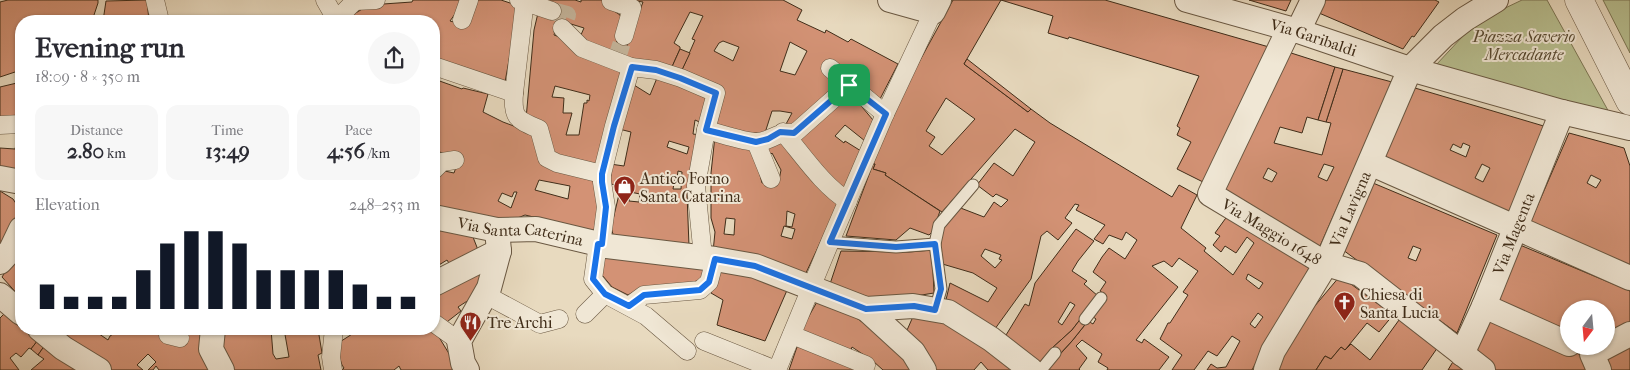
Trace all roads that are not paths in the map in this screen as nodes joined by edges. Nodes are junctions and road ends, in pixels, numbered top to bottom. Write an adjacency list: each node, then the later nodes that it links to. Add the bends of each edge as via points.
1 (155, 0): 15 (street)
2 (325, 0): 16 (street)
3 (355, 0): 4 (street); 17 (street)
4 (376, 0)
5 (468, 0): 18 (street)
6 (890, 0): 14 (street)
7 (1313, 0): 20 (street)
8 (1496, 0): 25 (street, via 1443,36)
9 (1579, 0): 28 (street)
10 (523, 1): 13 (street); 27 (street)
11 (611, 1): 21 (street, via 632,8)
12 (1193, 1): 20 (street, Via Garibaldi)
13 (552, 11)
14 (932, 13): 30 (street)
15 (159, 15)
16 (333, 15)
17 (341, 15)
18 (462, 20)
19 (562, 28): 22 (street, via 582,48)
20 (1293, 30): 25 (street, Via Garibaldi); 55 (street, Via Maggio 1648, via 1210,194)
21 (624, 36)
22 (632, 67): 34 (street, via 656,70 716,93); 40 (street)
23 (440, 68): 27 (street)
24 (830, 68): 26 (street)
25 (1410, 69): 29 (street); 39 (street, Via Lavigna)
26 (849, 85): 30 (street); 35 (street, via 797,132)
27 (514, 93): 40 (street, via 517,116 520,121 539,128 546,158)
28 (1630, 100)
29 (1562, 112): 33 (street); 47 (street, Via Magenta)
30 (886, 114): 45 (street)
31 (15, 124): 32 (street)
32 (0, 125)
33 (1630, 128)
34 (706, 130): 36 (street); 53 (street, via 696,186)
35 (783, 132): 36 (street); 45 (street, via 822,178)
36 (756, 142): 42 (street)
37 (455, 160): 38 (street)
38 (440, 164)
39 (1370, 164): 47 (street); 55 (street, Via Lavigna)
40 (602, 174): 51 (street, via 606,207)
41 (0, 178): 43 (street)
42 (771, 179)
43 (15, 181)
44 (973, 185): 52 (lane, via 939,226)
45 (848, 201): 50 (street)
46 (440, 219): 48 (street, Via Santa Caterina)
47 (1516, 228): 56 (street); 64 (street, Via Magenta)
48 (498, 240): 51 (street, Via Santa Caterina, via 536,229); 57 (street); 60 (street)
49 (15, 242): 54 (street)
50 (830, 242): 52 (lane, via 896,247); 58 (street)
51 (600, 244): 53 (street, Via Santa Caterina); 59 (street, via 593,279)
52 (935, 244): 67 (lane, via 941,289)
53 (709, 258): 58 (street, Via Santa Caterina, via 755,266); 63 (street, via 709,282 700,290 644,295)
54 (0, 262)
55 (1326, 264): 82 (street, Via Maggio 1648, via 1360,274); 93 (street, Via Lavigna, via 1273,351)
56 (1630, 278)
57 (440, 280)
58 (810, 287): 66 (street, Via Santa Caterina); 76 (street)
59 (605, 294): 63 (street); 68 (street)
60 (486, 295): 69 (street, via 540,324); 78 (street)
61 (1, 298): 65 (street)
62 (1101, 298): 70 (lane)
63 (629, 306): 80 (street, via 646,316)
64 (1484, 306): 77 (street); 82 (street, Via Magenta)
65 (15, 308)
66 (866, 309): 67 (street, via 914,306); 90 (street, via 913,352)
67 (935, 310): 91 (street, via 948,312 991,338)
68 (585, 314)
69 (559, 319)
70 (1085, 319)
71 (440, 327): 78 (street)
72 (1630, 334): 83 (street)
73 (47, 335): 84 (street)
74 (212, 335): 85 (street, via 211,349)
75 (333, 335): 86 (street)
76 (792, 335): 88 (street); 89 (street, via 866,365)
77 (1560, 340)
78 (459, 341): 87 (street)
79 (704, 341): 88 (street)
80 (686, 351)
81 (1055, 353): 92 (lane)
82 (1462, 354): 94 (street, Via Maggio 1648)
83 (1588, 357)
84 (99, 370)
85 (222, 370)
86 (333, 370)
87 (467, 370)
88 (777, 370)
89 (863, 370)
90 (924, 370)
91 (1031, 370)
92 (1040, 370)
93 (1266, 370)
94 (1483, 370)

